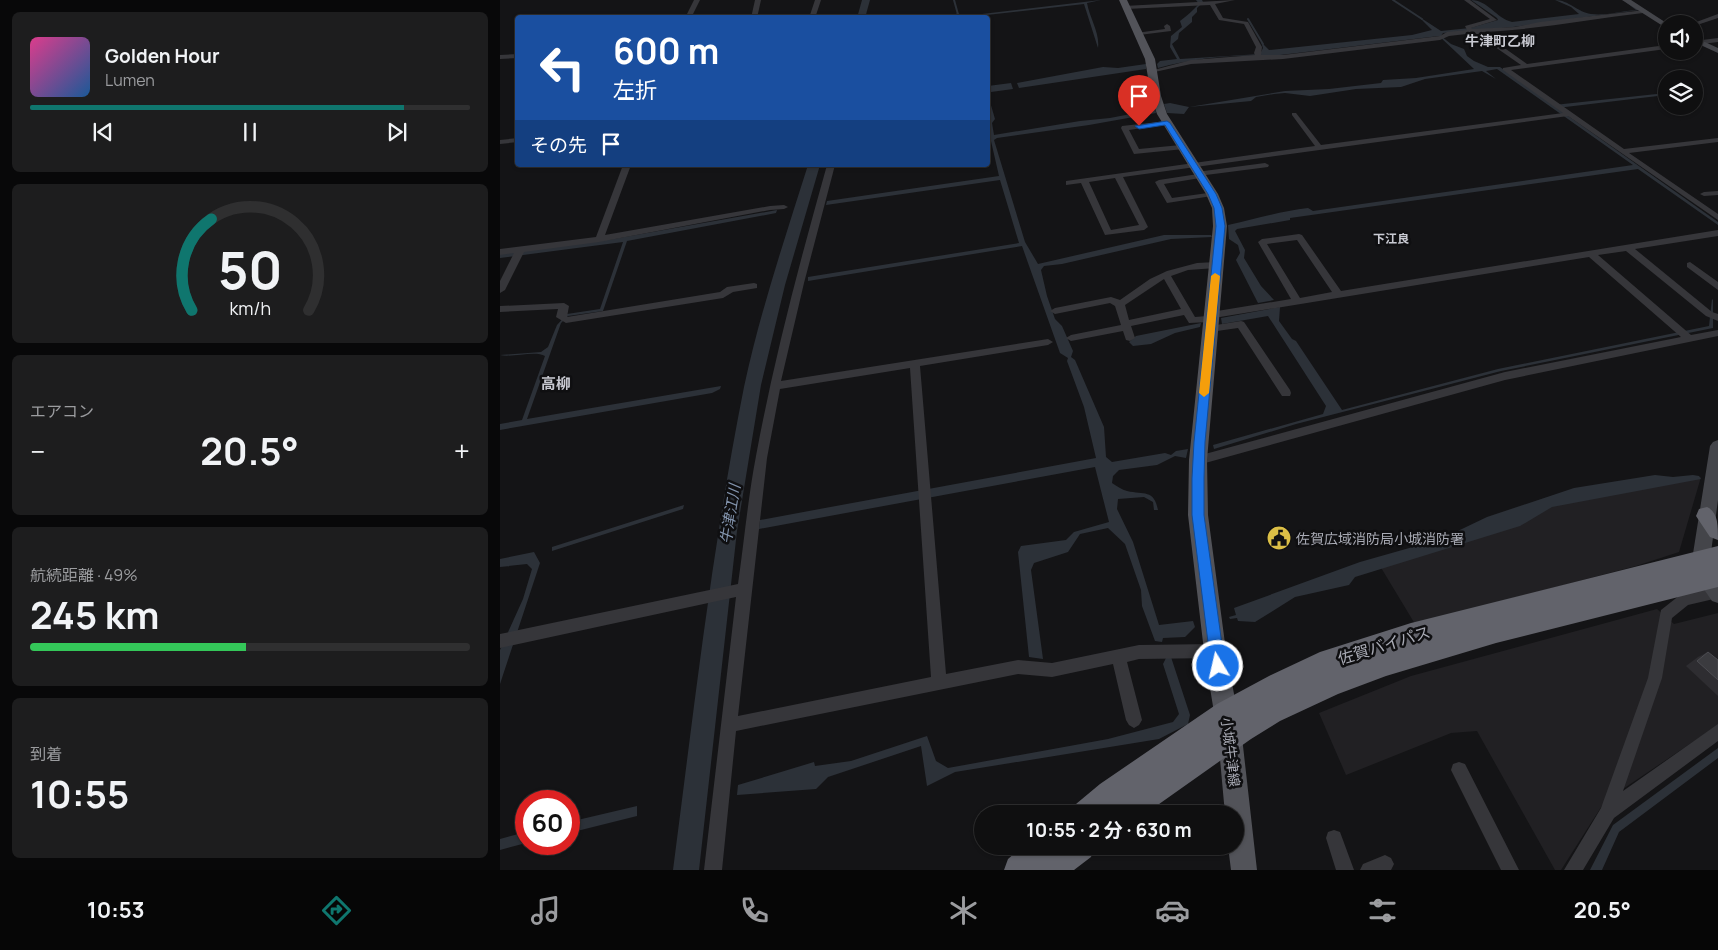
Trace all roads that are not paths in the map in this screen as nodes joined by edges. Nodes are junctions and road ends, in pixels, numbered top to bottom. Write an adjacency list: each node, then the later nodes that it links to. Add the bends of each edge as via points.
1 (697, 0): 10 (street)
2 (818, 0): 12 (street)
3 (1232, 0): 8 (street)
4 (1467, 0): 17 (street, via 1494,20)
5 (1626, 0): 9 (street)
6 (758, 2): 11 (street)
7 (1125, 3): 8 (street); 18 (main road, 小城牛津線)
8 (1212, 3): 24 (street, via 1221,19 1246,22 1259,47)
9 (1643, 11): 14 (street); 17 (street, via 1515,29)
10 (690, 15)
11 (755, 15)
12 (813, 15)
13 (1718, 16): 15 (street)
14 (1658, 21)
15 (1703, 21)
16 (1167, 26): 18 (street, via 1169,30)
17 (1471, 30): 24 (street, via 1447,34 1442,38 1283,57); 27 (street)
18 (1139, 33): 28 (main road, 小城牛津線)
19 (1718, 40): 20 (street)
20 (1703, 41)
21 (1703, 44): 23 (street)
22 (1658, 48): 27 (street)
23 (1718, 51)
24 (1258, 55): 28 (street, via 1191,62)
25 (515, 56): 26 (street)
26 (500, 57)
27 (1526, 66): 29 (street, via 1505,69)
28 (1152, 72): 31 (main road, 小城牛津線, via 1159,106)
29 (1559, 109): 36 (street); 37 (street)
30 (1294, 114): 36 (street)
31 (1167, 123): 35 (main road, 小城牛津線); 35 (street, via 1125,128 1137,152)
32 (515, 140): 34 (street)
33 (1718, 140): 37 (street)
34 (500, 142)
35 (1181, 147): 41 (main road, 小城牛津線)
36 (1320, 148): 41 (street)
37 (1624, 152): 49 (street)
38 (1265, 165): 41 (street, via 1204,173)
39 (627, 167): 51 (street)
40 (830, 167): 77 (street)
41 (1196, 170): 42 (street); 46 (main road, 小城牛津線); 46 (street, via 1159,182 1170,201)
42 (1118, 176): 43 (street); 43 (street, via 1144,227 1108,233)
43 (1084, 181): 44 (street)
44 (1069, 183)
45 (1718, 193): 47 (street)
46 (1212, 194): 56 (main road, 小城牛津線, via 1220,226)
47 (1704, 194)
48 (784, 207): 51 (street)
49 (1718, 218)
50 (1718, 233): 52 (street)
51 (600, 239): 55 (street)
52 (1627, 247): 54 (street); 68 (street)
53 (500, 252): 55 (street)
54 (1590, 253): 62 (street); 74 (street)
55 (518, 254): 61 (street)
56 (1216, 265): 58 (street, via 1175,270); 69 (main road, 小城牛津線)
57 (1690, 265): 60 (street)
58 (1165, 276): 64 (street); 67 (street)
59 (754, 286): 65 (street, via 730,289 723,295 564,319 564,306)
60 (1718, 287)
61 (500, 290)
62 (1339, 294): 63 (street); 63 (street, via 1299,237 1262,242)
63 (1298, 302): 69 (street)
64 (1120, 304): 66 (street, via 1111,300); 70 (street)
65 (500, 309)
66 (1055, 311)
67 (1186, 311): 69 (street, via 1192,322); 70 (street)
68 (1715, 316)
69 (1210, 321): 78 (street, via 1241,324); 80 (main road, 小城牛津線)
70 (1126, 326): 72 (street); 73 (street)
71 (1718, 333): 74 (street)
72 (1071, 338)
73 (1130, 338)
74 (1689, 339): 80 (street, via 1505,376)
75 (1048, 342): 76 (street)
76 (915, 364): 77 (street); 87 (street)
77 (775, 386): 83 (street)
78 (1286, 393)
79 (1718, 446): 81 (street)
80 (1198, 460): 85 (main road, 小城牛津線, via 1198,515)
81 (1713, 523): 82 (street)
82 (1713, 577): 90 (highway, 佐賀バイパス, via 1390,661); 96 (street, via 1666,615 1655,678)
83 (744, 589): 84 (street); 89 (street)
84 (500, 642)
85 (1215, 651): 86 (street, via 1139,652); 90 (main road, 小城牛津線)
86 (1118, 656): 87 (street, via 1052,670 1018,666); 88 (street)
87 (939, 681): 89 (street)
88 (1134, 720)
89 (729, 725): 102 (street)
90 (1228, 725): 93 (highway, 佐賀バイパス, via 1110,794); 94 (highway, 佐賀バイパス); 95 (main road, 小城牛津線)
91 (1718, 732): 96 (street)
92 (1459, 770): 108 (street)
93 (1097, 805)
94 (1133, 805)
95 (1236, 805)
96 (1608, 812): 109 (street)
97 (1334, 838): 106 (street)
98 (1035, 855): 103 (highway)
99 (1069, 855): 104 (highway)
100 (1242, 855): 105 (main road, 小城牛津線)
101 (1385, 864): 107 (street)
102 (713, 870)
103 (1019, 870)
104 (1050, 870)
105 (1244, 870)
106 (1345, 870)
107 (1369, 870)
108 (1510, 870)
109 (1573, 870)

